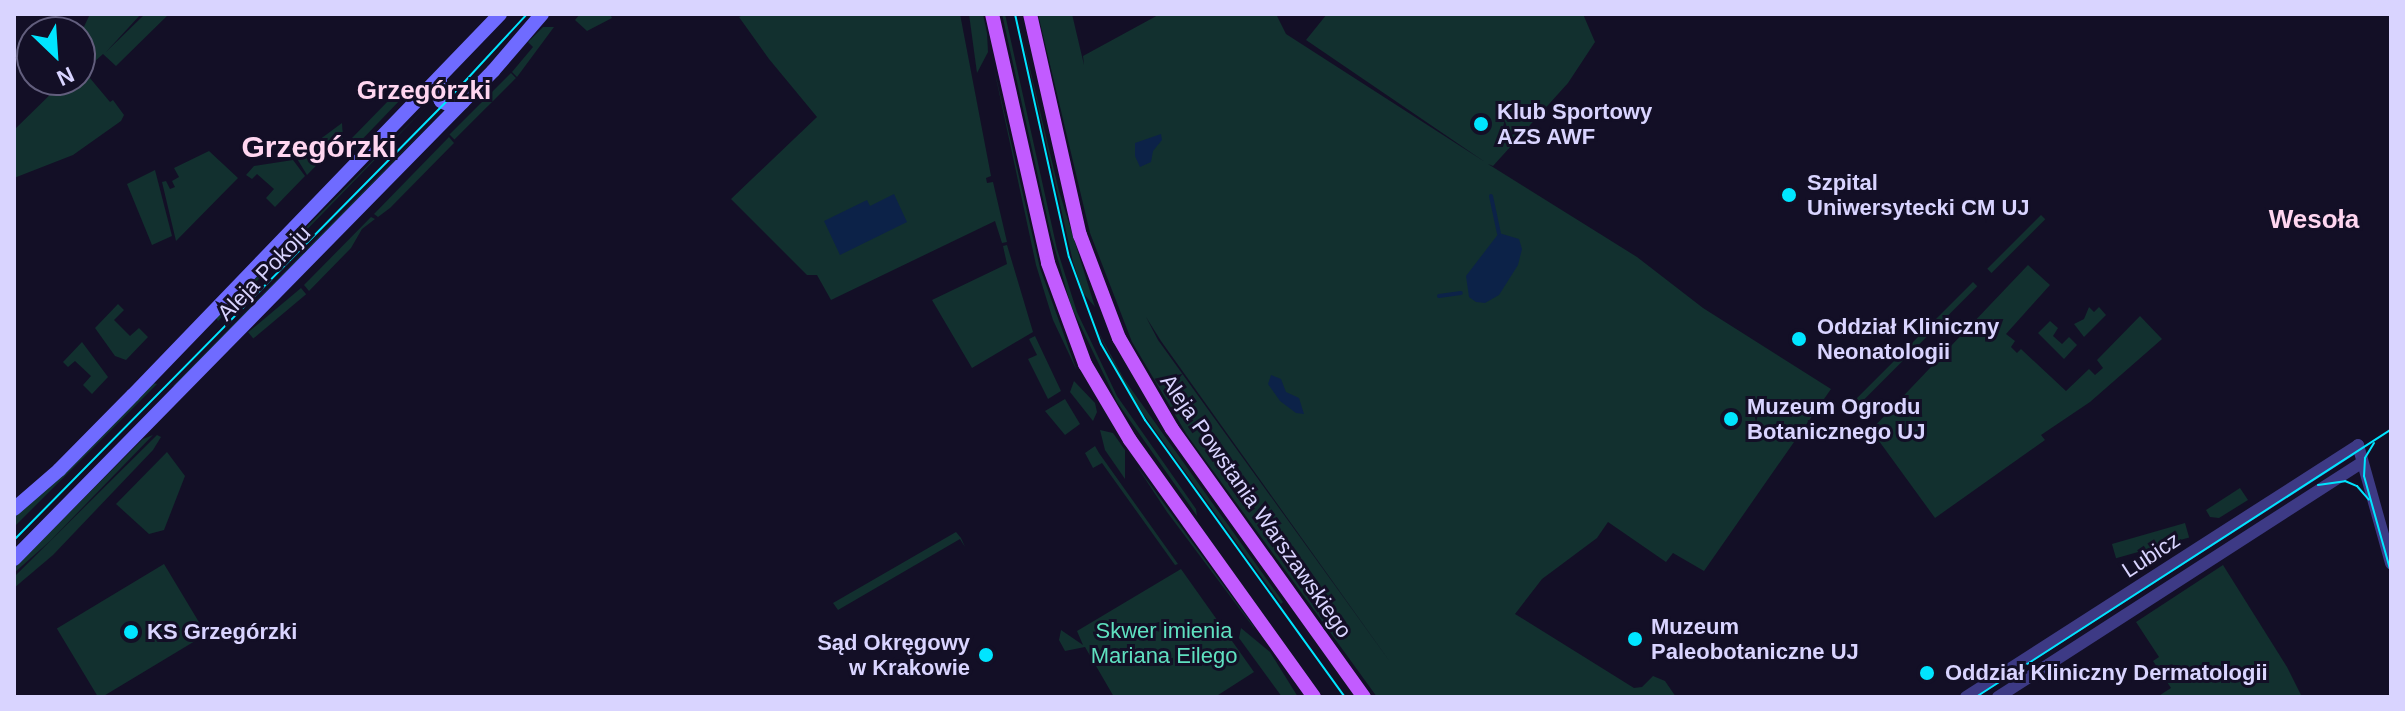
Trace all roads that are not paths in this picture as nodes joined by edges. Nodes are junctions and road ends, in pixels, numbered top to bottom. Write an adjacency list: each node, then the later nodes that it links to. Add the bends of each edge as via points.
1 (500, 14): 5 (main road, Aleja Pokoju)
2 (542, 14): 6 (main road, Aleja Pokoju)
3 (992, 14): 11 (main road, via 1048,263 1085,364 1130,440)
4 (1030, 14): 12 (main road, Aleja Powstania Warszawskiego, via 1080,235 1119,338 1172,429)
5 (440, 79): 6 (main road, via 436,93 444,104); 8 (main road, Aleja Pokoju, via 77,452)
6 (465, 100): 9 (main road, Aleja Pokoju)
7 (2362, 462): 10 (street); 13 (street, Lubicz, via 2358,445); 14 (street, Lubicz)
8 (14, 509)
9 (14, 559)
10 (2391, 563)
11 (1314, 697)
12 (1364, 697)
13 (1966, 697)
14 (1998, 697)

